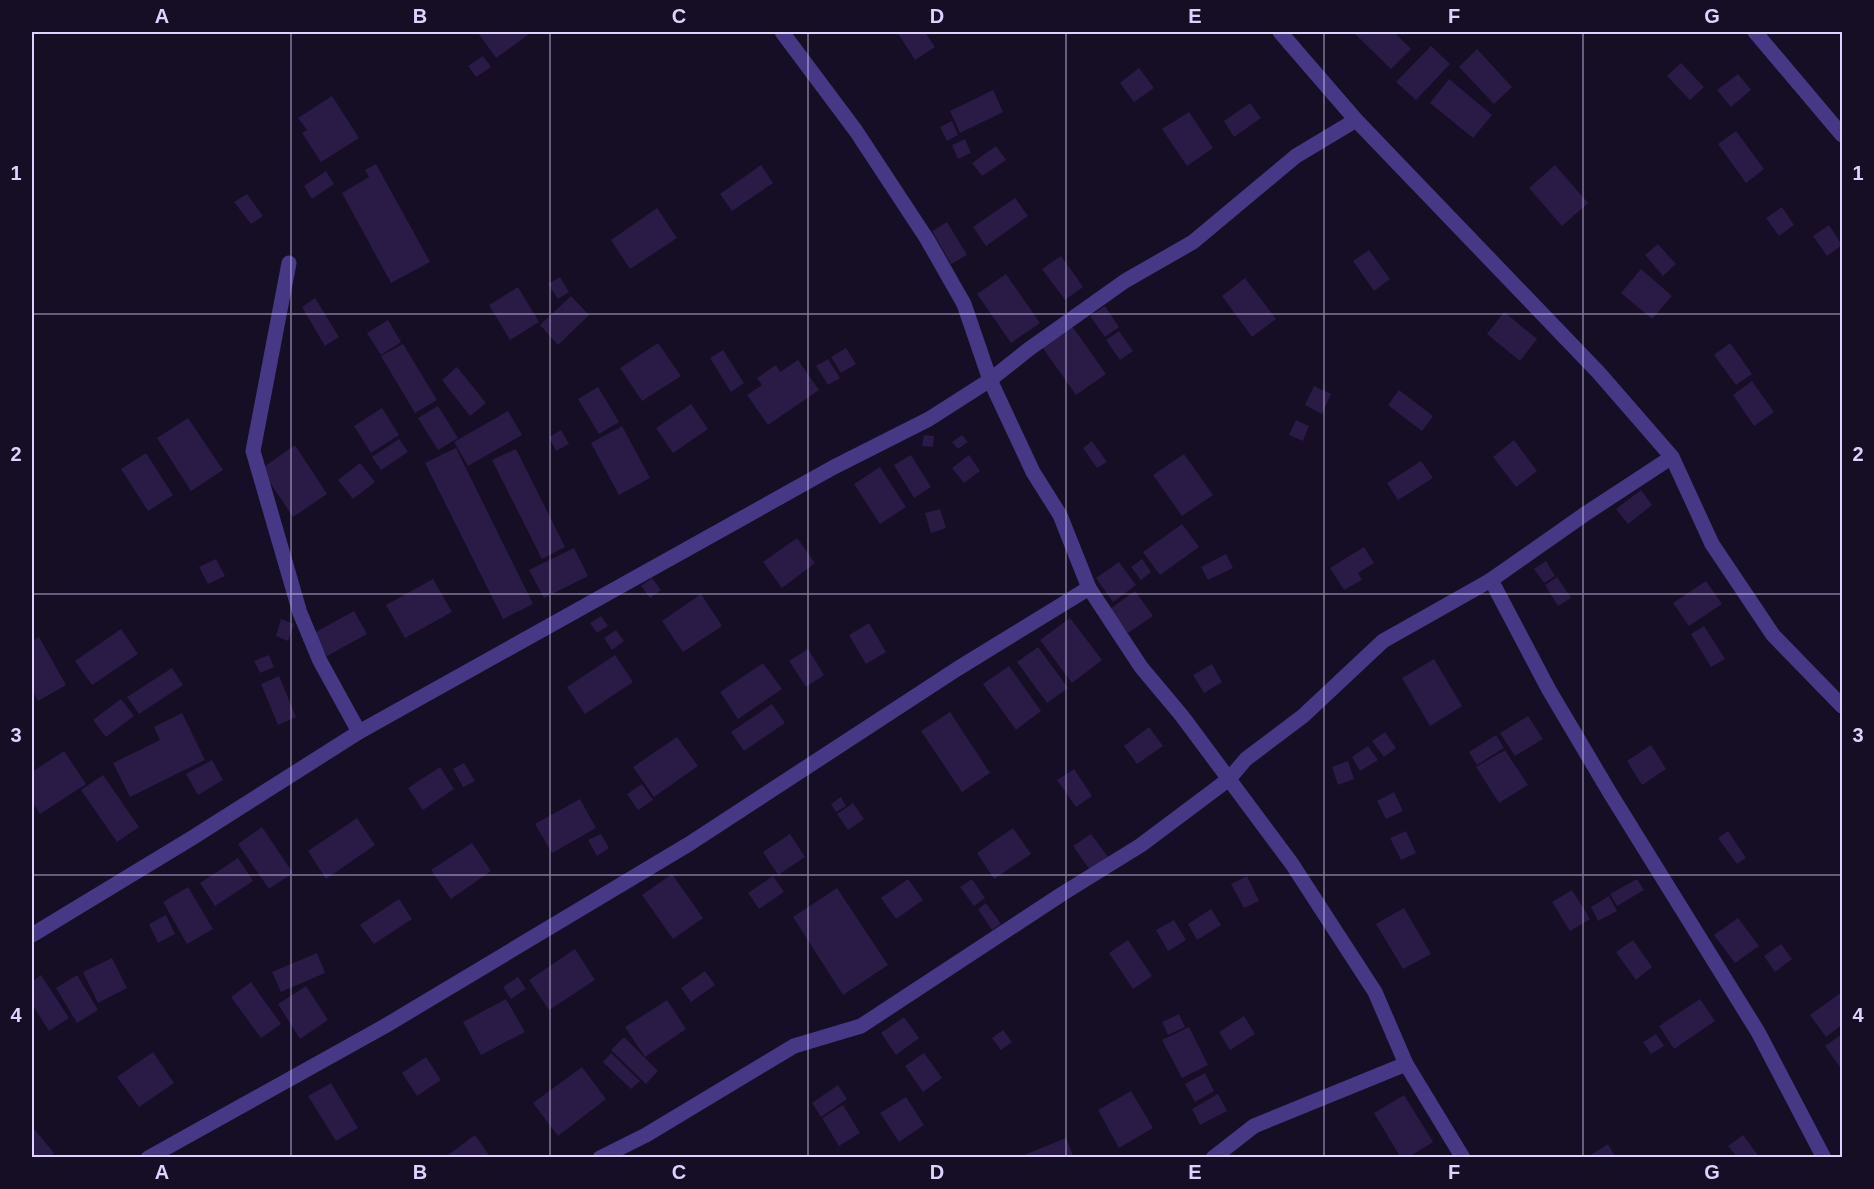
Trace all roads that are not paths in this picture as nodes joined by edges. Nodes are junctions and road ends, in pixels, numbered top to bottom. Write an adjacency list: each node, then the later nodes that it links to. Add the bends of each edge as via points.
1 (782, 32): 7 (street, via 856,132 927,239 964,304)
2 (1280, 32): 4 (street)
3 (1755, 32): 5 (street)
4 (1356, 120): 7 (street, via 1296,156 1192,242 1125,281); 8 (street, via 1599,373)
5 (1842, 135)
6 (290, 263): 12 (street, via 253,451 300,613 320,661)
7 (990, 380): 10 (street, via 1033,472 1060,515); 12 (street, via 928,419 834,467)
8 (1672, 457): 9 (street); 11 (street, via 1712,544 1773,635)
9 (1491, 580): 13 (street, via 1383,641 1303,716 1246,759); 20 (street, via 1610,793 1758,1032)
10 (1089, 588): 13 (street, via 1141,668); 16 (street, via 678,850 385,1026)
11 (1842, 706)
12 (359, 732): 14 (street)
13 (1229, 779): 15 (street, via 1292,864 1375,992); 17 (street, via 1141,845 861,1026 794,1046 646,1135)
14 (32, 935)
15 (1406, 1064): 18 (street, via 1254,1126); 19 (street)
16 (148, 1158)
17 (600, 1158)
18 (1213, 1158)
19 (1463, 1158)
20 (1824, 1158)

